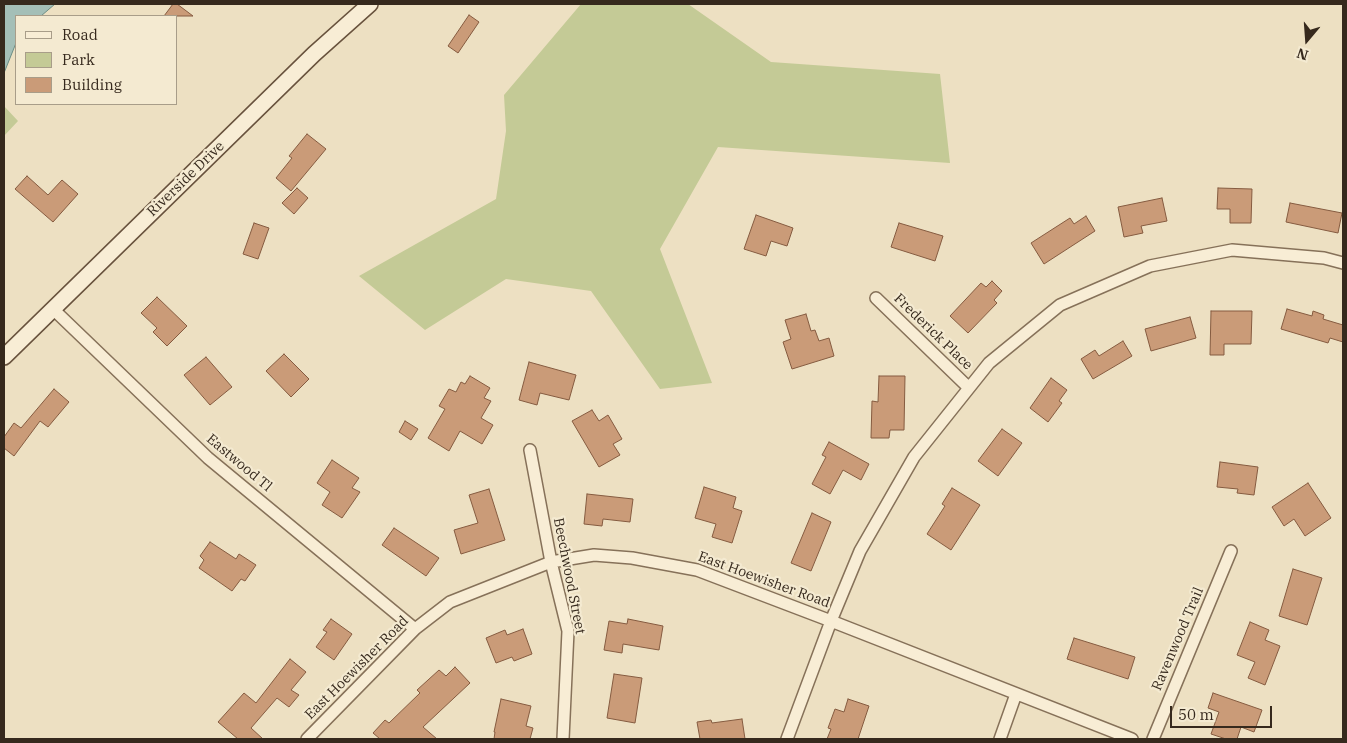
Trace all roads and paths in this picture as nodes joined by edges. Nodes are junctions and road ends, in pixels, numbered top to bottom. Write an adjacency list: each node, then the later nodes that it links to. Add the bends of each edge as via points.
1 (370, 4): 4 (main road, Riverside Drive, via 314,54)
2 (1343, 263): 6 (street, via 1324,258 1232,250 1150,266 1060,305 989,363)
3 (876, 298): 6 (street, Frederick Place)
4 (52, 310): 5 (main road, Riverside Drive); 11 (street, Eastwood Tl, via 208,458)
5 (4, 356)
6 (968, 387): 10 (street, via 914,457 889,498 860,551)
7 (530, 450): 9 (street, Beechwood Street)
8 (1231, 551): 18 (street, Ravenwood Trail)
9 (551, 562): 10 (street, East Hoewisher Road, via 594,555 632,558 697,570); 11 (street, East Hoewisher Road, via 450,602); 14 (street, Beechwood Street, via 568,631)
10 (831, 621): 12 (street, East Hoewisher Road); 15 (street)
11 (415, 629): 13 (street, East Hoewisher Road)
12 (1016, 694): 16 (street); 17 (street, East Hoewisher Road)
13 (307, 739)
14 (564, 739)
15 (787, 739)
16 (1000, 739)
17 (1132, 739)
18 (1152, 739)

